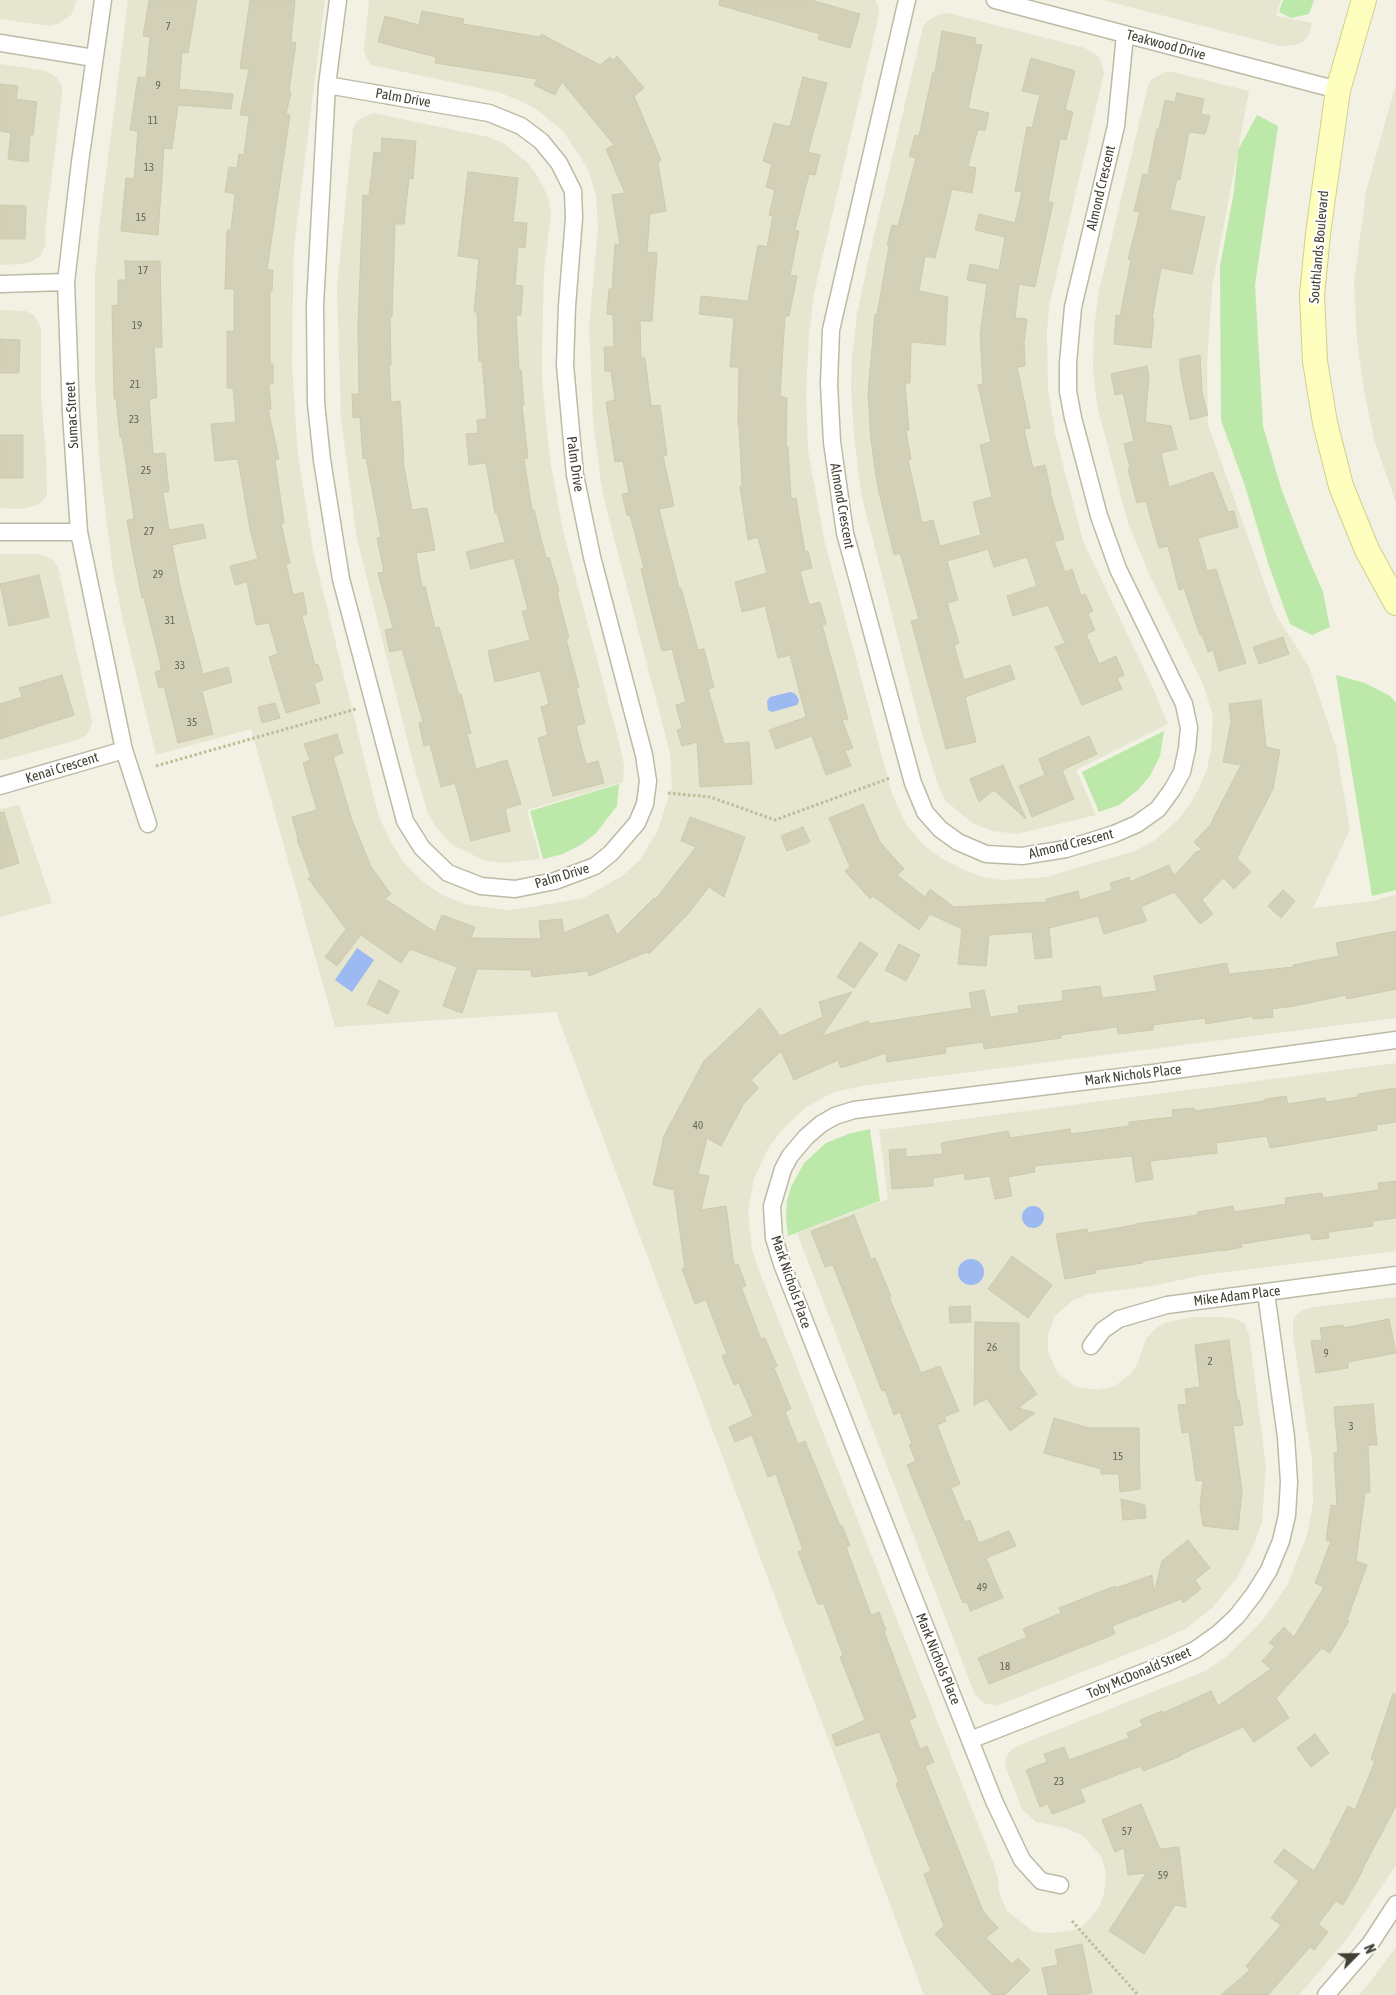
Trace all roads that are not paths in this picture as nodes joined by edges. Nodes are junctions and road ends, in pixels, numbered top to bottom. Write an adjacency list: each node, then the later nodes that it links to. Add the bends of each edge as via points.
1 (103, 0): 8 (street, Sumac Street)
2 (338, 0): 9 (street, Palm Drive)
3 (906, 0): 6 (street, Almond Crescent, via 830,330 832,442 845,533 913,782 926,812 940,828 958,842 986,854 1022,856 1066,848 1137,824 1158,809 1172,790 1182,772 1187,749 1189,728 1184,704 1118,569 1072,418 1068,391 1073,307 1116,126)
4 (995, 0): 6 (street, Teakwood Drive)
5 (1364, 0): 10 (main road, Southlands Boulevard)
6 (1125, 34): 10 (street, Teakwood Drive)
7 (0, 43): 8 (street)
8 (94, 58): 11 (street, Sumac Street)
9 (327, 85): 9 (street, Palm Drive, via 489,113 521,126 541,141 559,163 573,191 565,364 576,474 592,557 648,781 645,804 637,823 611,853 595,866 555,881 514,888 481,886 448,873 422,848 405,821 341,578 322,460 316,403 316,305)
10 (1338, 90): 15 (main road, Southlands Boulevard, via 1312,295 1315,361 1325,423 1341,486 1367,550)
11 (66, 282): 12 (street); 14 (street, Sumac Street)
12 (0, 284)
13 (0, 532): 14 (street)
14 (79, 532): 16 (street, Sumac Street)
15 (1396, 603)
16 (124, 750): 17 (street, Kenai Crescent); 18 (street, Sumac Street)
17 (0, 786)
18 (148, 824)
19 (1396, 1040): 23 (street, Mark Nichols Place, via 854,1110 821,1124 790,1156 777,1184 772,1206 774,1238)
20 (1396, 1275): 21 (street, Mike Adam Place)
21 (1266, 1293): 22 (street, Mike Adam Place, via 1166,1305 1136,1314 1103,1330); 23 (street, Toby McDonald Street, via 1286,1437 1288,1515 1269,1570 1254,1594 1225,1627 1195,1650)
22 (1091, 1346)
23 (970, 1740): 24 (street, Mark Nichols Place, via 994,1802 1022,1860 1041,1881)
24 (1060, 1885)
25 (1396, 1904): 26 (street, via 1370,1944)
26 (1326, 1995)

